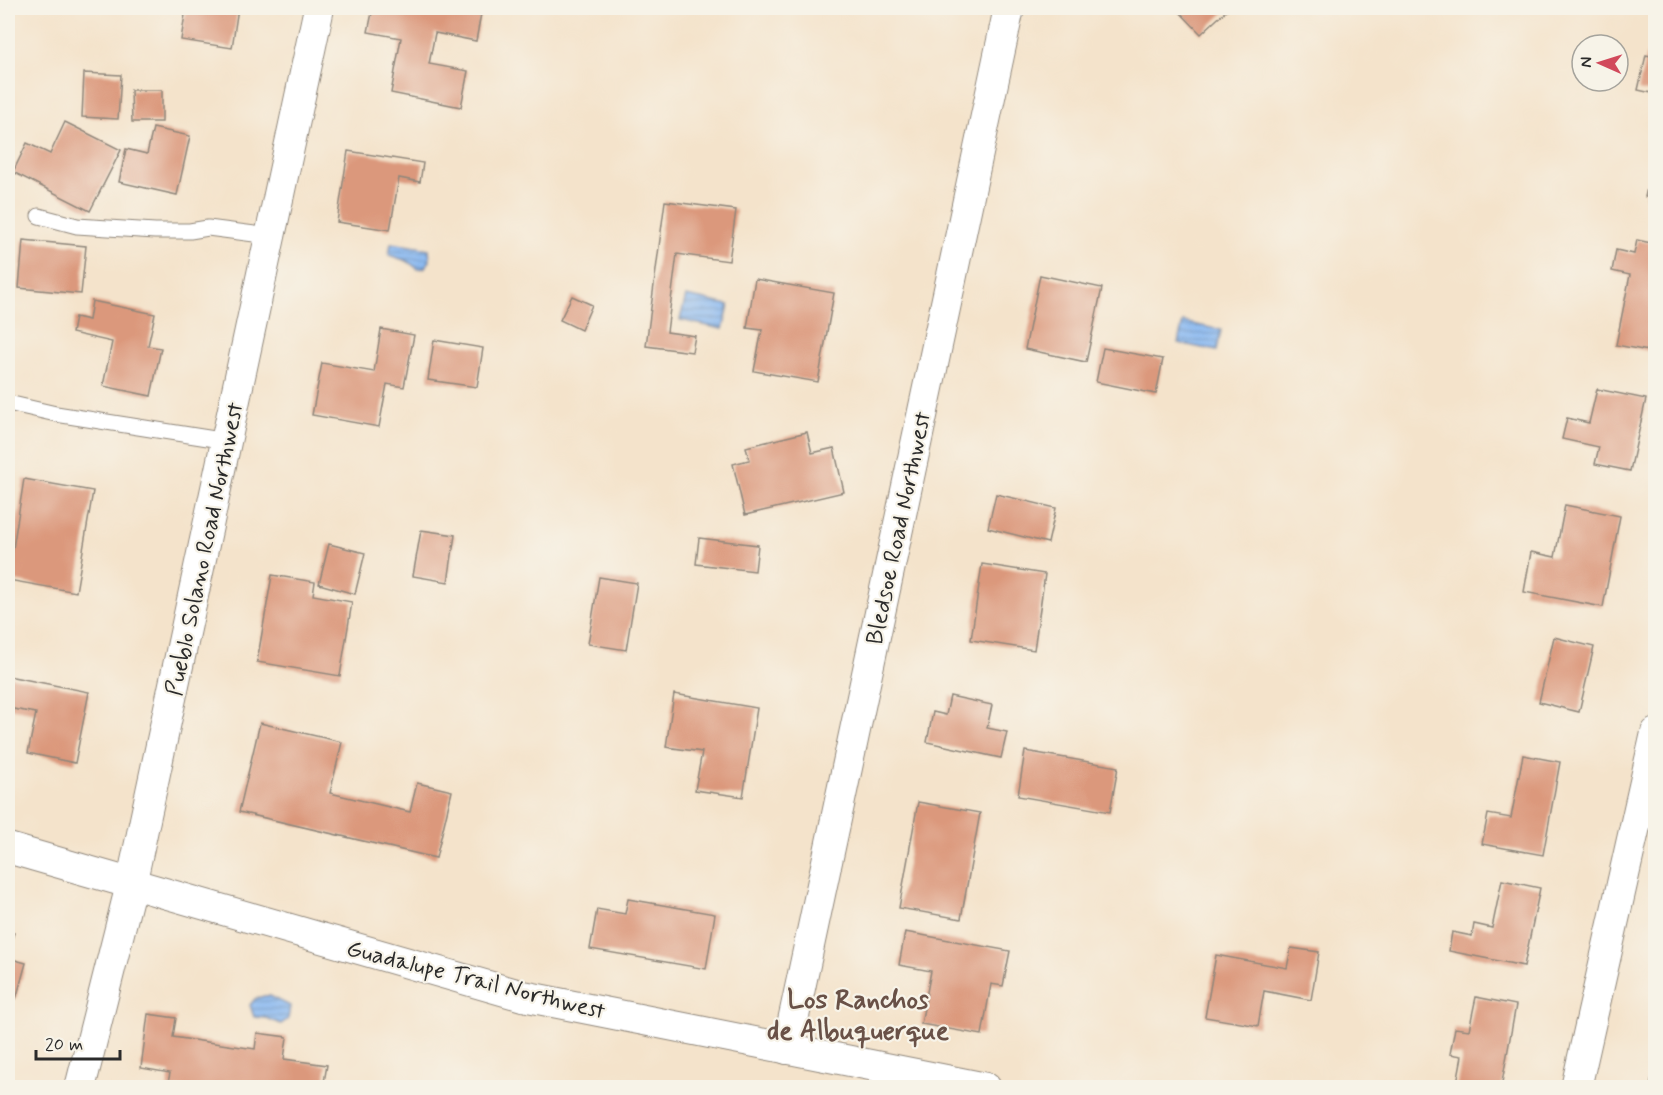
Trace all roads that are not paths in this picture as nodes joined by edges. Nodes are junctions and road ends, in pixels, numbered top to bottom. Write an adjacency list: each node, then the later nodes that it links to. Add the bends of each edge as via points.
1 (319, 8): 4 (street, Pueblo Solano Road Northwest)
2 (1009, 8): 10 (street, Bledsoe Road Northwest)
3 (39, 216): 4 (lane, via 77,226 155,231 208,228)
4 (270, 236): 6 (street, Pueblo Solano Road Northwest)
5 (8, 403): 6 (lane)
6 (227, 441): 9 (street, Pueblo Solano Road Northwest)
7 (1656, 733): 14 (street)
8 (8, 849): 9 (street, Guadalupe Trail Northwest)
9 (131, 885): 10 (street, Guadalupe Trail Northwest, via 523,996); 12 (street, Pueblo Solano Road Northwest)
10 (787, 1049): 11 (street, Guadalupe Trail Northwest)
11 (882, 1078): 13 (street, Guadalupe Trail Northwest)
12 (80, 1088)
13 (986, 1088)
14 (1576, 1088)

